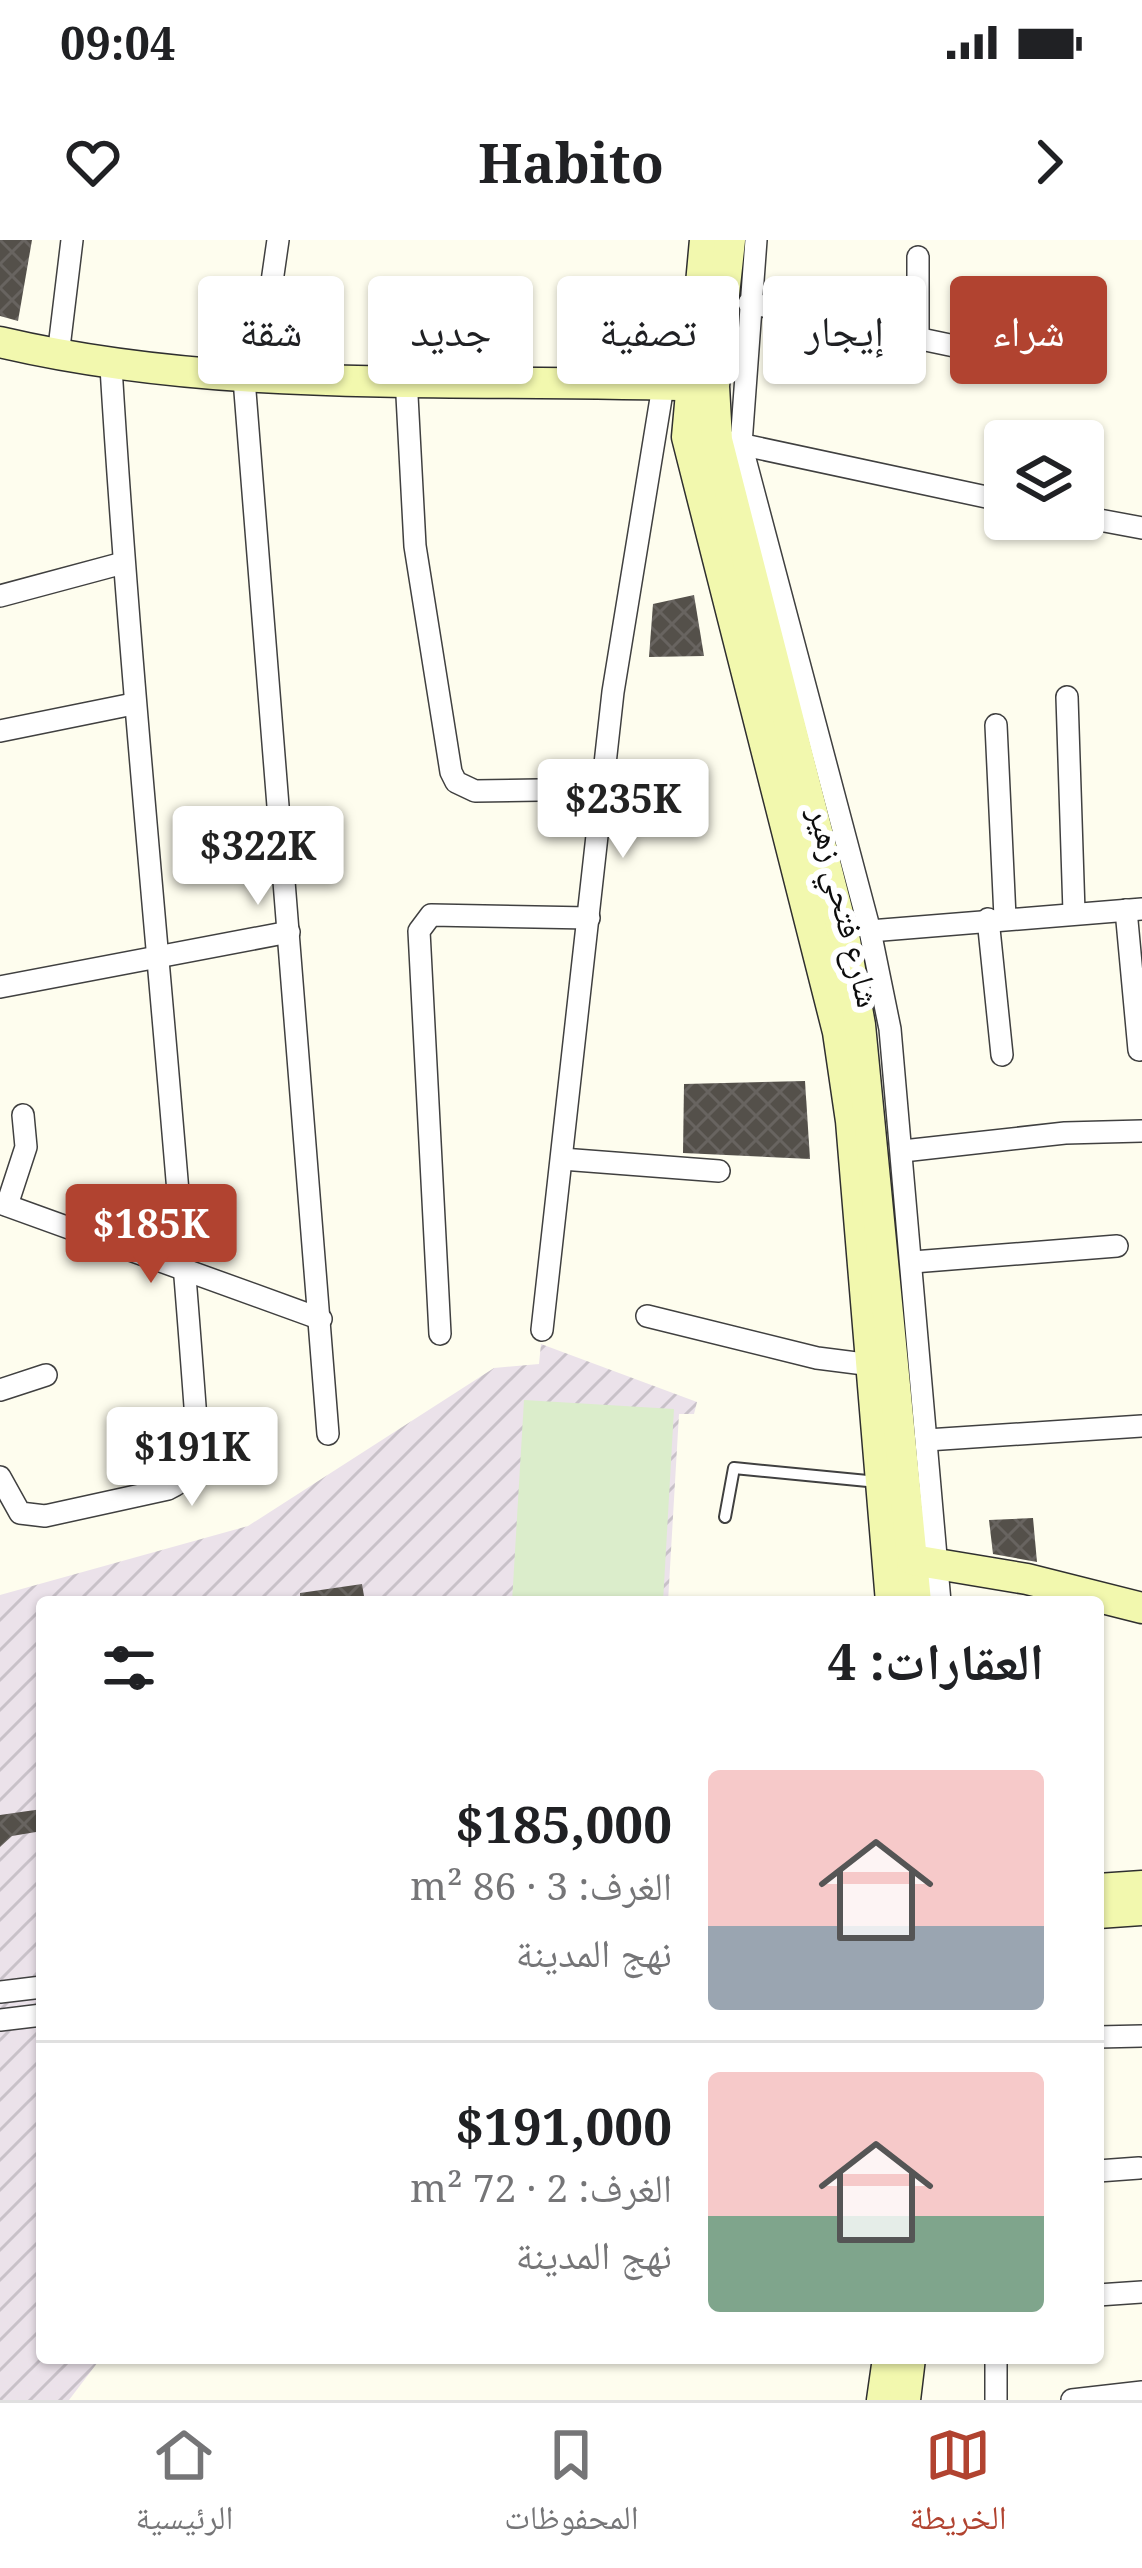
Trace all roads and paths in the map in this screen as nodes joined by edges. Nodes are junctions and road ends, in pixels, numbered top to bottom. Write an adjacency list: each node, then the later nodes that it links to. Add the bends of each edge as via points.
1 (72, 240): 12 (street)
2 (278, 240): 7 (street)
3 (705, 240): 18 (street, شارع فتحي زهير)
4 (730, 240): 18 (street, شارع فتحي زهير)
5 (756, 240): 9 (street)
6 (918, 257): 8 (street)
7 (271, 276)
8 (918, 276)
9 (749, 303): 10 (street); 18 (street)
10 (763, 306)
11 (0, 342): 12 (street)
12 (58, 356): 13 (street)
13 (111, 367): 14 (street); 23 (street)
14 (198, 374)
15 (533, 381): 18 (street)
16 (251, 384): 34 (street)
17 (406, 384): 29 (street, via 415,546 451,772 475,791)
18 (702, 387): 19 (street, شارع فتحي زهير); 19 (street); 29 (street, via 627,594)
19 (715, 440): 20 (street); 35 (street); 53 (street, شارع فتحي زهير, via 838,1032); 62 (street, شارع فتحي زهير, via 845,941)
20 (984, 497)
21 (1104, 519): 22 (street)
22 (1141, 522)
23 (123, 563): 24 (street); 26 (street)
24 (0, 596)
25 (1067, 697): 31 (street)
26 (134, 704): 28 (street); 36 (street)
27 (996, 725): 33 (street)
28 (0, 731)
29 (602, 789): 32 (street)
30 (1134, 910): 31 (street); 38 (street)
31 (1074, 911): 33 (street)
32 (590, 918): 43 (street); 52 (street, via 431,915 418,932)
33 (997, 918): 35 (street); 39 (street)
34 (289, 932): 36 (street); 50 (street)
35 (870, 932): 42 (street)
36 (160, 953): 37 (street); 48 (street)
37 (0, 987)
38 (1139, 1050)
39 (1003, 1055)
40 (23, 1115): 45 (street, via 26,1148)
41 (1142, 1131): 42 (street)
42 (903, 1151): 47 (street)
43 (562, 1159): 44 (street); 51 (street)
44 (719, 1171)
45 (4, 1204): 48 (street)
46 (1117, 1246): 47 (street)
47 (913, 1262): 58 (street)
48 (185, 1268): 50 (street); 59 (street, via 198,1448 183,1482 32,1516 11,1505)
49 (647, 1316): 53 (street)
50 (321, 1319): 57 (street)
51 (542, 1330)
52 (440, 1334)
53 (872, 1365): 60 (street, شارع فتحي زهير)
54 (46, 1375): 55 (street)
55 (0, 1390)
56 (1142, 1426): 58 (street)
57 (328, 1434)
58 (927, 1440): 62 (street)
59 (0, 1478)
60 (882, 1482): 61 (lane, via 734,1468); 64 (street, شارع فتحي زهير)
61 (725, 1517)
62 (924, 1554): 63 (street); 65 (street, شارع فتحي زهير); 66 (street); 67 (street)
63 (1142, 1589)
64 (891, 1596)
65 (917, 1596)
66 (938, 1596)
67 (1094, 1596)
68 (1104, 1599): 69 (street)
69 (1142, 1608)
70 (1142, 1886): 71 (street)
71 (1104, 1889)
72 (1142, 1910): 73 (street)
73 (1104, 1912)
74 (36, 1989): 75 (street)
75 (0, 1992)
76 (36, 2016): 77 (street)
77 (0, 2020)
78 (1142, 2036): 79 (street)
79 (1104, 2037)
80 (1139, 2168): 81 (street)
81 (1104, 2171)
82 (1142, 2292): 83 (street)
83 (1104, 2295)
84 (886, 2364): 88 (street)
85 (909, 2364): 89 (street)
86 (996, 2364): 90 (street)
87 (1142, 2392): 91 (street)
88 (882, 2400)
89 (905, 2400)
90 (996, 2400)
91 (1072, 2400)

